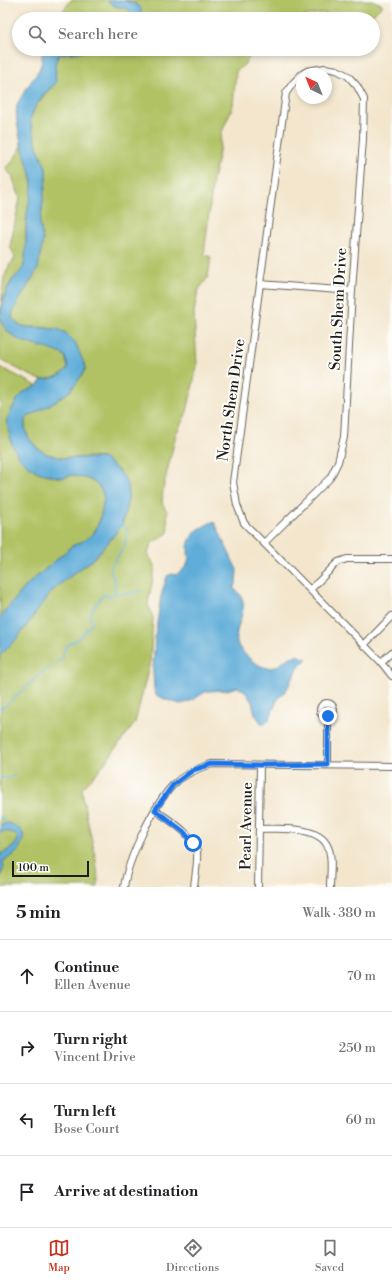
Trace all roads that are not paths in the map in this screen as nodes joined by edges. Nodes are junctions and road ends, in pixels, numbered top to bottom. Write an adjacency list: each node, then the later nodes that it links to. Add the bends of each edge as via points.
1 (332, 69): 4 (street, South Shem Drive, via 348,76 364,99)
2 (296, 80): 3 (street, North Shem Drive, via 286,93)
3 (260, 284): 4 (street); 5 (street, North Shem Drive, via 233,482 237,505 244,523)
4 (352, 291): 5 (street, South Shem Drive, via 344,437 338,462 330,478)
5 (264, 543): 7 (street, North Shem Drive)
6 (392, 559): 7 (street, via 347,559 338,562)
7 (310, 590): 9 (street, North Shem Drive)
8 (392, 616): 9 (street)
9 (364, 644): 11 (street, North Shem Drive)
10 (392, 652): 11 (street)
11 (381, 662): 12 (street, North Shem Drive)
12 (392, 676)
13 (328, 716): 14 (street)
14 (328, 764): 15 (street); 16 (street)
15 (260, 765): 17 (street, via 212,764 193,770 173,785); 18 (street, Pearl Avenue)
16 (392, 766)
17 (155, 810): 19 (street, via 137,846); 20 (street, via 184,832 193,843 197,853)
18 (259, 829): 21 (street, Pearl Avenue); 22 (street, via 308,830 319,836 328,846 331,858)
19 (124, 887)
20 (194, 887)
21 (258, 887)
22 (330, 887)

